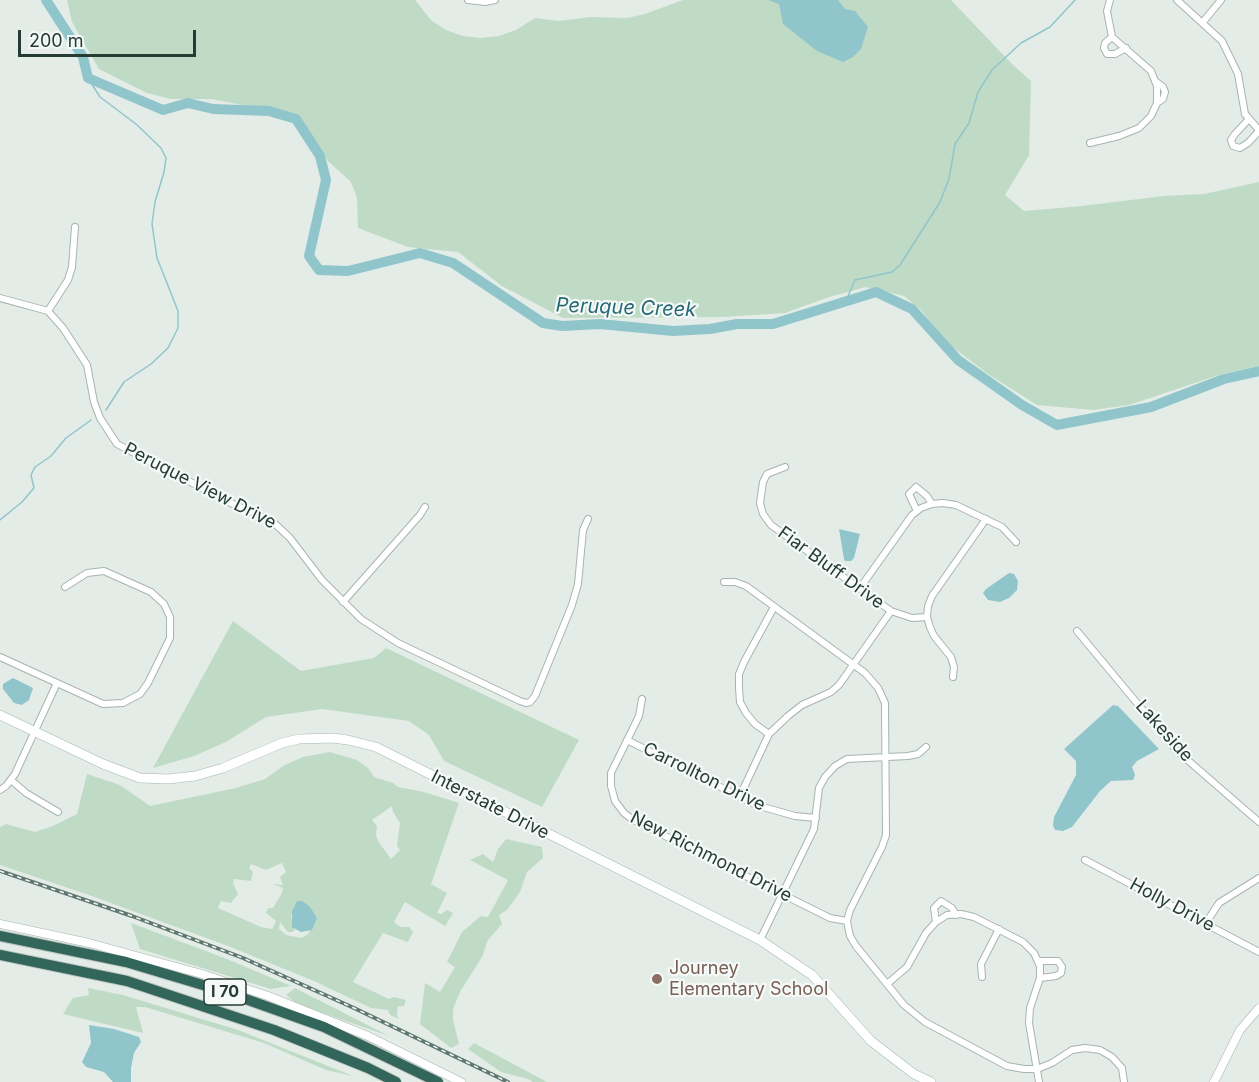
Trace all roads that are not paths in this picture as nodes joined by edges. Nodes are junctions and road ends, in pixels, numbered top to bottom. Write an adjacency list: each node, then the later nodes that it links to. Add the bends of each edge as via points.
1 (468, 0): 2 (street)
2 (495, 0)
3 (1110, 0): 7 (street, via 1107,11)
4 (1177, 0): 6 (street)
5 (1221, 0): 6 (street)
6 (1203, 22): 9 (street, via 1232,58)
7 (1112, 37): 8 (street); 8 (street, via 1105,43 1107,54)
8 (1126, 48): 11 (street, via 1151,71 1157,86 1157,103 1139,128)
9 (1249, 119): 10 (street); 10 (street, via 1231,140 1233,146 1240,148)
10 (1259, 131)
11 (1090, 143)
12 (75, 227): 14 (street, via 68,280)
13 (0, 298): 14 (street)
14 (48, 311): 25 (street, Peruque View Drive, via 87,365 100,418 117,444 273,522)
15 (785, 467): 24 (street, Fiar Bluff Drive, via 767,474 763,482 763,514 771,525)
16 (933, 504): 18 (street); 18 (street, via 916,487 909,494); 20 (street, via 956,505)
17 (425, 507): 25 (street)
18 (918, 511): 24 (street)
19 (588, 519): 25 (street, Peruque View Drive, via 583,530 579,584 531,702 520,701 398,643)
20 (986, 519): 21 (street); 28 (street, via 932,596)
21 (1016, 542)
22 (724, 582): 26 (street, via 746,586)
23 (65, 587): 33 (street, via 91,572 121,577 161,600 170,617 171,631 148,683 130,701 103,704)
24 (860, 588): 27 (street, Fiar Bluff Drive)
25 (343, 602)
26 (774, 607): 31 (street); 37 (street, via 739,674 740,702 746,714)
27 (891, 611): 28 (street, Fiar Bluff Drive, via 912,618); 31 (street)
28 (927, 617): 32 (street, via 934,636 951,657)
29 (1077, 631): 46 (street, Lakeside, via 1176,750)
30 (0, 657): 33 (street)
31 (854, 664): 37 (street, via 840,685 802,705); 40 (street, via 878,688 885,703)
32 (953, 677)
33 (57, 683): 36 (street)
34 (642, 699): 38 (street, New Richmond Drive, via 639,716)
35 (0, 716): 36 (main road, Interstate Drive)
36 (34, 731): 41 (street); 57 (main road, Interstate Drive, via 140,778 195,776 299,739 340,739 376,747)
37 (769, 734): 43 (street)
38 (627, 740): 43 (street, Carrollton Drive); 49 (street, New Richmond Drive, via 611,773 615,801 624,813)
39 (926, 747): 40 (street, via 918,754)
40 (885, 757): 45 (street, via 847,759 835,766 819,788); 51 (street, via 886,835)
41 (11, 780): 42 (street); 44 (street)
42 (0, 790)
43 (740, 796): 45 (street, Carrollton Drive, via 776,811)
44 (58, 812)
45 (816, 818): 49 (street)
46 (1259, 822)
47 (1085, 860): 53 (street, Holly Drive)
48 (1259, 878): 53 (street, via 1219,903)
49 (782, 894): 51 (street, New Richmond Drive, via 830,918); 57 (street)
50 (956, 915): 52 (street); 52 (street, via 941,901 934,908); 55 (street)
51 (847, 921): 63 (street, via 856,946)
52 (936, 922): 63 (street, via 907,967)
53 (1206, 922): 58 (street, Holly Drive)
54 (0, 924): 68 (street, via 89,943 268,996 368,1036)
55 (999, 929): 60 (street, via 1023,942); 61 (street, via 981,964)
56 (0, 936): 67 (highway, I 70, via 126,962 223,991 324,1027)
57 (760, 940): 69 (main road, Interstate Drive, via 812,975 871,1041)
58 (1259, 952)
59 (0, 955): 66 (highway, I 70, via 127,981 274,1030)
60 (1038, 961): 62 (street); 62 (street, via 1058,961 1062,967 1056,976)
61 (982, 977)
62 (1040, 978): 65 (street, via 1029,1023)
63 (887, 984): 65 (street, via 924,1022 1007,1066)
64 (1259, 1008): 72 (street, via 1240,1030)
65 (1037, 1069): 70 (street); 71 (street, via 1072,1050 1100,1050 1122,1068)
66 (396, 1082)
67 (438, 1082)
68 (461, 1082)
69 (931, 1082)
70 (1039, 1082)
71 (1124, 1082)
72 (1214, 1082)

